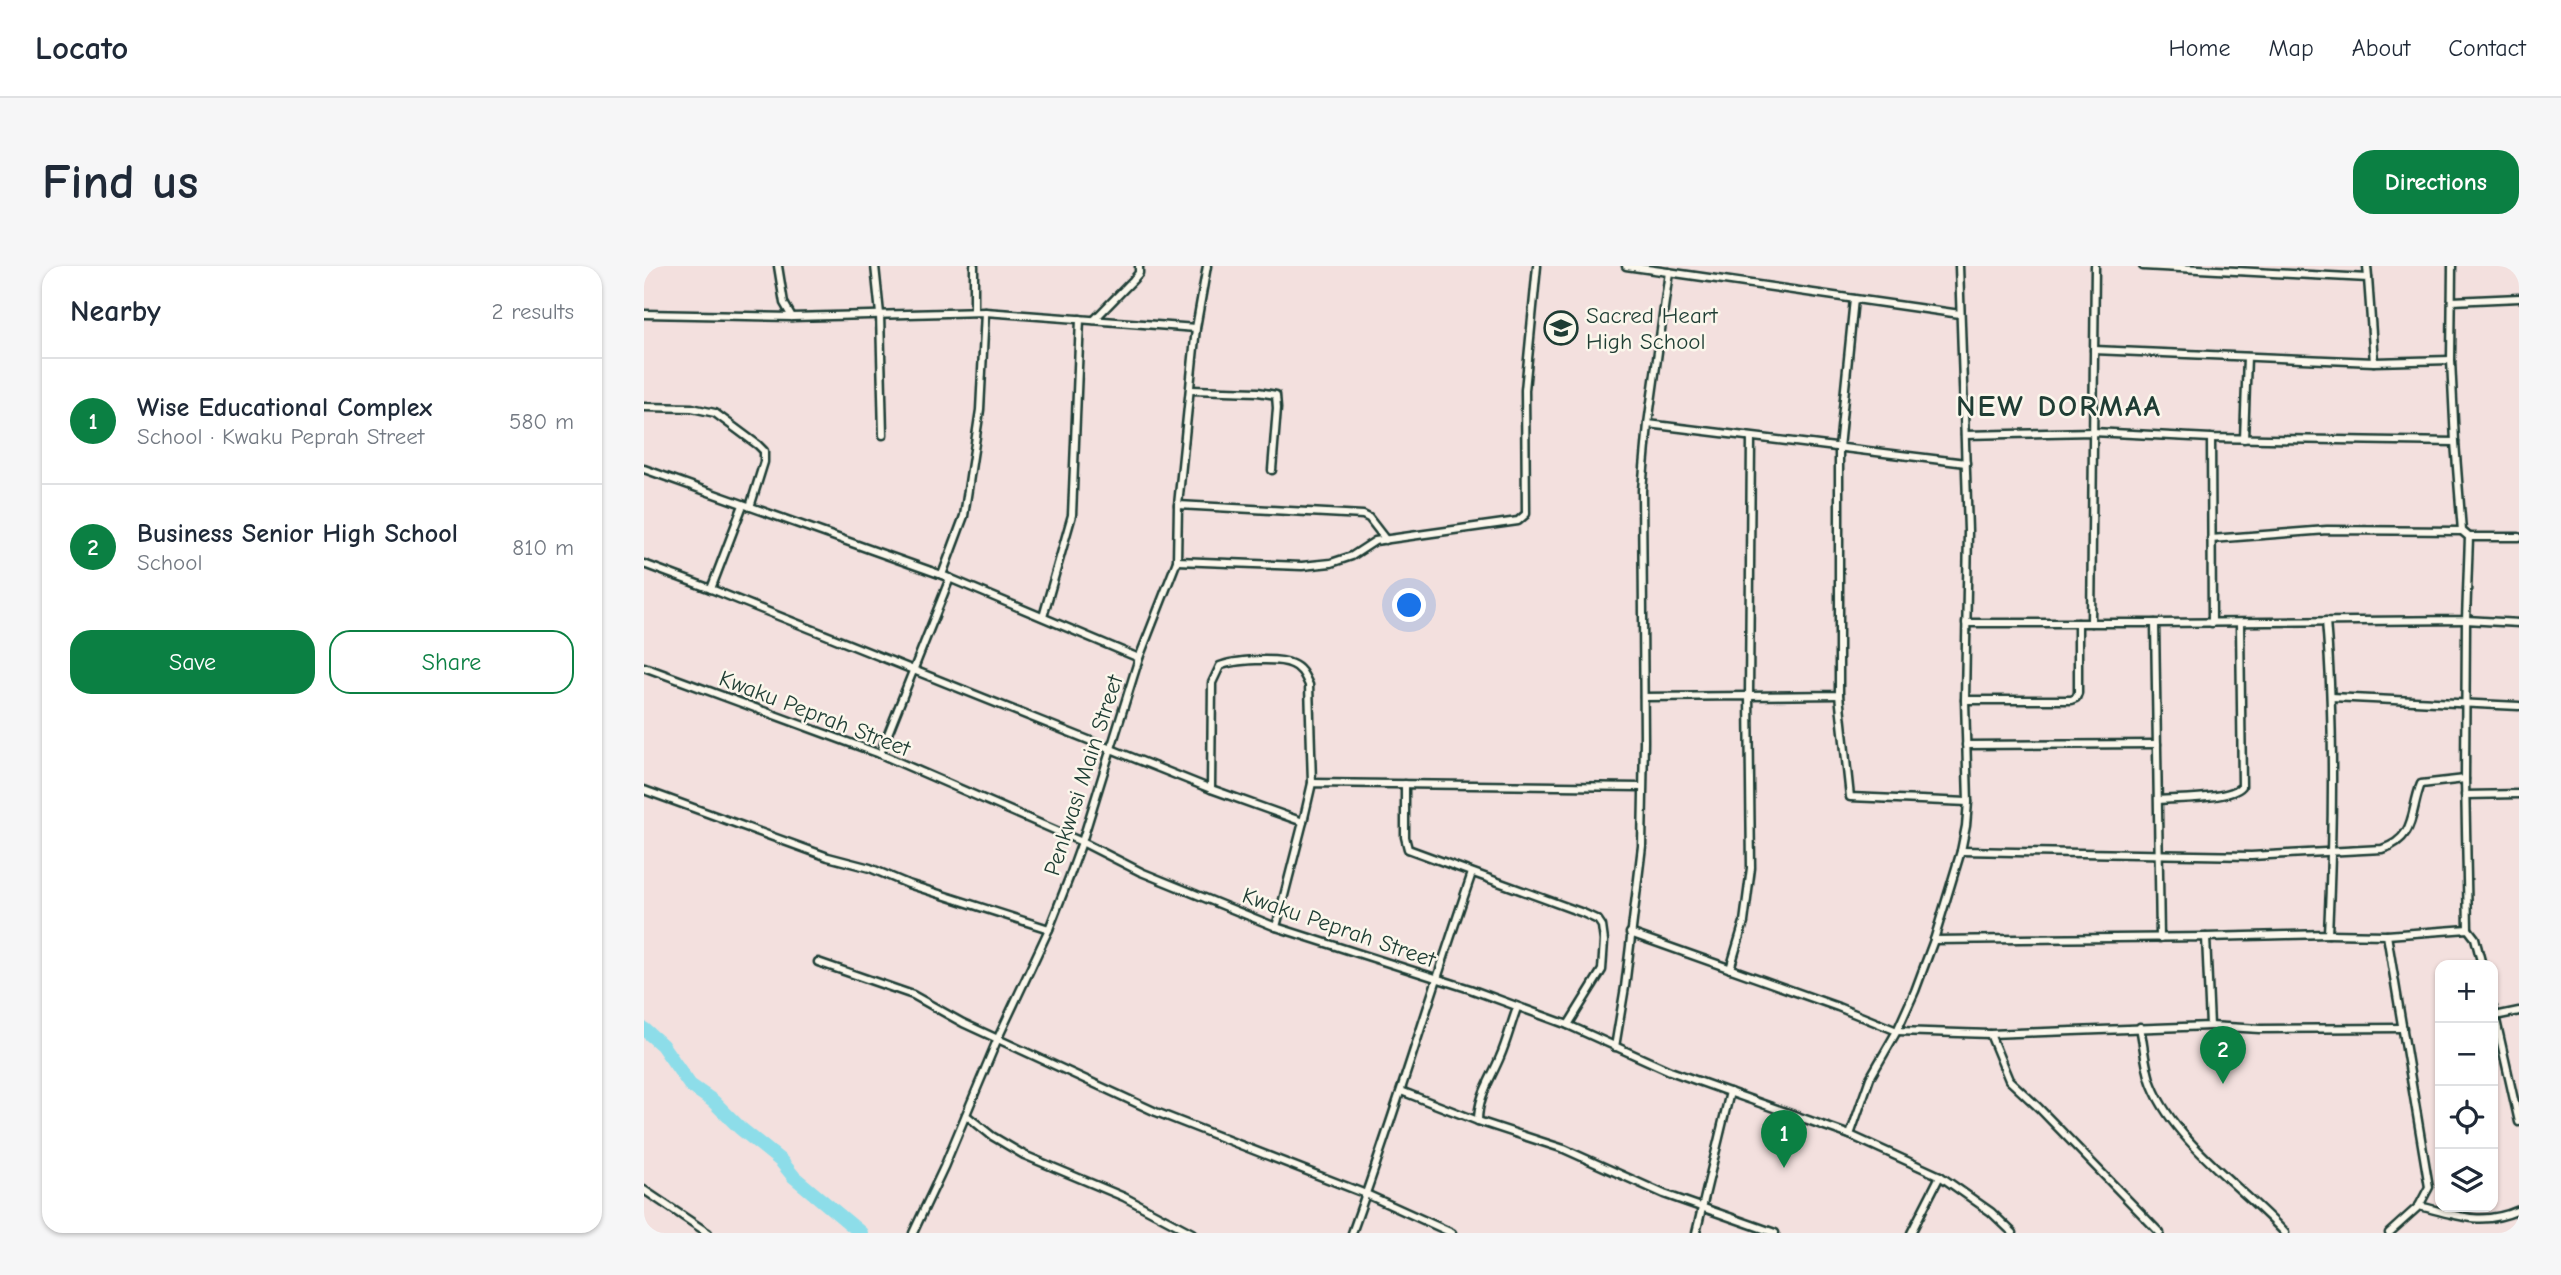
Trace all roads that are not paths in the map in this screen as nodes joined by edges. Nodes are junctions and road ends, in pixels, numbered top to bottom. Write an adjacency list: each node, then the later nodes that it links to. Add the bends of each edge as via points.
1 (778, 266): 23 (street)
2 (875, 266): 21 (street)
3 (974, 266): 18 (street)
4 (1139, 266): 25 (street, via 1139,273)
5 (1207, 266): 26 (street)
6 (1537, 266): 50 (street, via 1524,390 1524,518)
7 (1626, 266): 13 (street)
8 (1959, 266): 22 (street)
9 (2095, 266): 27 (street)
10 (2143, 266): 14 (street)
11 (2367, 266): 14 (street)
12 (2452, 266): 17 (street)
13 (1669, 272): 16 (street); 33 (street)
14 (2368, 278): 30 (street)
15 (2519, 298): 17 (street)
16 (1854, 299): 22 (street); 41 (street)
17 (2452, 301): 29 (street)
18 (974, 312): 19 (street); 21 (street)
19 (985, 312): 24 (street); 54 (street, via 980,410 964,516)
20 (644, 314): 23 (street)
21 (880, 314): 23 (street); 35 (street)
22 (1960, 314): 36 (street)
23 (792, 317)
24 (1080, 319): 25 (street); 57 (street, via 1072,515)
25 (1094, 320): 26 (street)
26 (1196, 328): 31 (street)
27 (2094, 350): 28 (street); 34 (street)
28 (2247, 356): 30 (street); 39 (street)
29 (2451, 360): 30 (street); 40 (street)
30 (2374, 362)
31 (1191, 390): 44 (street, via 1276,395); 45 (street)
32 (644, 407): 46 (street, via 715,413 758,445 764,451 764,462)
33 (1648, 424): 37 (street); 72 (street, via 1642,490)
34 (2093, 432): 36 (street); 38 (street); 63 (street)
35 (883, 435)
36 (1965, 435): 42 (street)
37 (1751, 438): 41 (street); 71 (street)
38 (2211, 438): 39 (street); 51 (street)
39 (2244, 439): 40 (street)
40 (2455, 442): 47 (street)
41 (1839, 448): 42 (street); 70 (street)
42 (1966, 463): 61 (street)
43 (644, 469): 46 (street, Penkwasi Main Street)
44 (1272, 470)
45 (1178, 505): 50 (street, via 1363,515); 52 (street)
46 (746, 506): 54 (street, Penkwasi Main Street); 56 (street)
47 (2462, 531): 48 (street); 51 (street, via 2327,530)
48 (2469, 537): 49 (street); 58 (street)
49 (2519, 537)
50 (1386, 540): 52 (street, via 1375,541 1352,556 1302,566)
51 (2211, 540): 60 (street)
52 (1177, 561): 67 (street)
53 (644, 564): 56 (street)
54 (942, 575): 55 (street, Penkwasi Main Street)
55 (950, 578): 57 (street, Penkwasi Main Street); 69 (street)
56 (711, 589): 69 (street)
57 (1043, 617): 67 (street, Penkwasi Main Street)
58 (2466, 620): 59 (street); 65 (street); 75 (street)
59 (2326, 621): 66 (street); 73 (street)
60 (2212, 622): 64 (street); 66 (street)
61 (1966, 623): 62 (street); 74 (street)
62 (2077, 623): 63 (street); 74 (street, via 2076,698)
63 (2091, 623): 64 (street)
64 (2155, 623): 77 (street)
65 (2519, 623)
66 (2241, 624): 89 (street, via 2242,786 2224,795)
67 (1139, 658): 79 (street, Penkwasi Main Street)
68 (644, 667): 80 (street, Kwaku Peprah Street)
69 (914, 670): 79 (street); 80 (street)
70 (1839, 695): 71 (street); 90 (street, via 1850,797)
71 (1749, 696): 72 (street); 108 (street, via 1751,868 1744,922)
72 (1644, 697): 84 (street)
73 (2331, 697): 75 (street); 94 (street)
74 (1965, 700): 78 (street)
75 (2466, 703): 76 (street); 81 (street)
76 (2519, 706)
77 (2157, 744): 78 (street); 89 (street)
78 (1966, 745): 90 (street)
79 (1111, 747): 85 (street); 92 (street, Penkwasi Main Street)
80 (880, 754): 92 (street, Kwaku Peprah Street)
81 (2465, 779): 88 (street); 94 (street, via 2421,784 2411,825 2389,846)
82 (1312, 783): 83 (street); 85 (street, via 1309,685 1303,672 1292,663 1227,663 1220,666 1213,683); 91 (street)
83 (1405, 785): 84 (street); 96 (street, via 1408,849)
84 (1642, 787): 100 (street, via 1642,846)
85 (1211, 789): 91 (street)
86 (644, 790): 98 (street)
87 (2519, 794): 88 (street)
88 (2465, 795): 99 (street)
89 (2159, 800): 95 (street)
90 (1968, 802): 93 (street)
91 (1303, 822): 97 (street)
92 (1082, 842): 97 (street, Kwaku Peprah Street, via 1141,873); 98 (street, Penkwasi Main Street)
93 (1961, 851): 95 (street); 105 (street)
94 (2332, 851): 95 (street, via 2251,856); 101 (street)
95 (2159, 854): 104 (street)
96 (1472, 873): 109 (street); 114 (street, via 1583,913 1602,926 1602,970)
97 (1276, 927): 109 (street, Kwaku Peprah Street)
98 (1049, 929): 120 (street, Penkwasi Main Street)
99 (2468, 929): 102 (street); 106 (street)
100 (1630, 933): 108 (street); 121 (street)
101 (2328, 934): 102 (street); 103 (street)
102 (2387, 935): 117 (street)
103 (2206, 937): 104 (street); 115 (street)
104 (2160, 938): 105 (street)
105 (1934, 940): 118 (street)
106 (2481, 960)
107 (818, 961): 120 (street, via 913,995)
108 (1730, 969): 118 (street)
109 (1436, 978): 110 (street, Kwaku Peprah Street); 122 (street)
110 (1517, 1008): 114 (street, Kwaku Peprah Street); 126 (street, via 1483,1091)
111 (2519, 1011): 112 (street)
112 (2498, 1015)
113 (2497, 1023): 124 (street)
114 (1569, 1025): 121 (street, Kwaku Peprah Street)
115 (2210, 1026): 116 (street); 117 (street)
116 (2140, 1027): 119 (street); 145 (street, via 2152,1084 2168,1116)
117 (2403, 1028): 132 (street, via 2429,1188)
118 (1897, 1031): 119 (street); 128 (street, via 1870,1078)
119 (1990, 1034): 144 (street, via 2009,1080)
120 (998, 1038): 125 (street, Penkwasi Main Street); 131 (street, via 1156,1112)
121 (1615, 1047): 123 (street, Kwaku Peprah Street)
122 (1401, 1091): 126 (street); 131 (street)
123 (1730, 1092): 128 (street, Kwaku Peprah Street); 133 (street)
124 (2517, 1099): 127 (street)
125 (966, 1115): 136 (street, Penkwasi Main Street); 137 (street, via 1024,1155 1124,1197)
126 (1478, 1121): 133 (street, via 1564,1149)
127 (2519, 1122)
128 (1850, 1135): 129 (street, Kwaku Peprah Street)
129 (1940, 1176): 142 (street); 143 (street, Kwaku Peprah Street)
130 (644, 1190): 135 (street)
131 (1366, 1194): 138 (street); 139 (street)
132 (2419, 1206): 134 (street, via 2478,1220); 146 (street)
133 (1704, 1207): 140 (street); 141 (street)
134 (2519, 1210)
135 (708, 1233)
136 (913, 1233)
137 (1192, 1233)
138 (1352, 1233)
139 (1452, 1233)
140 (1696, 1233)
141 (1775, 1233)
142 (1911, 1233)
143 (2013, 1233)
144 (2160, 1233)
145 (2285, 1233)
146 (2389, 1233)

